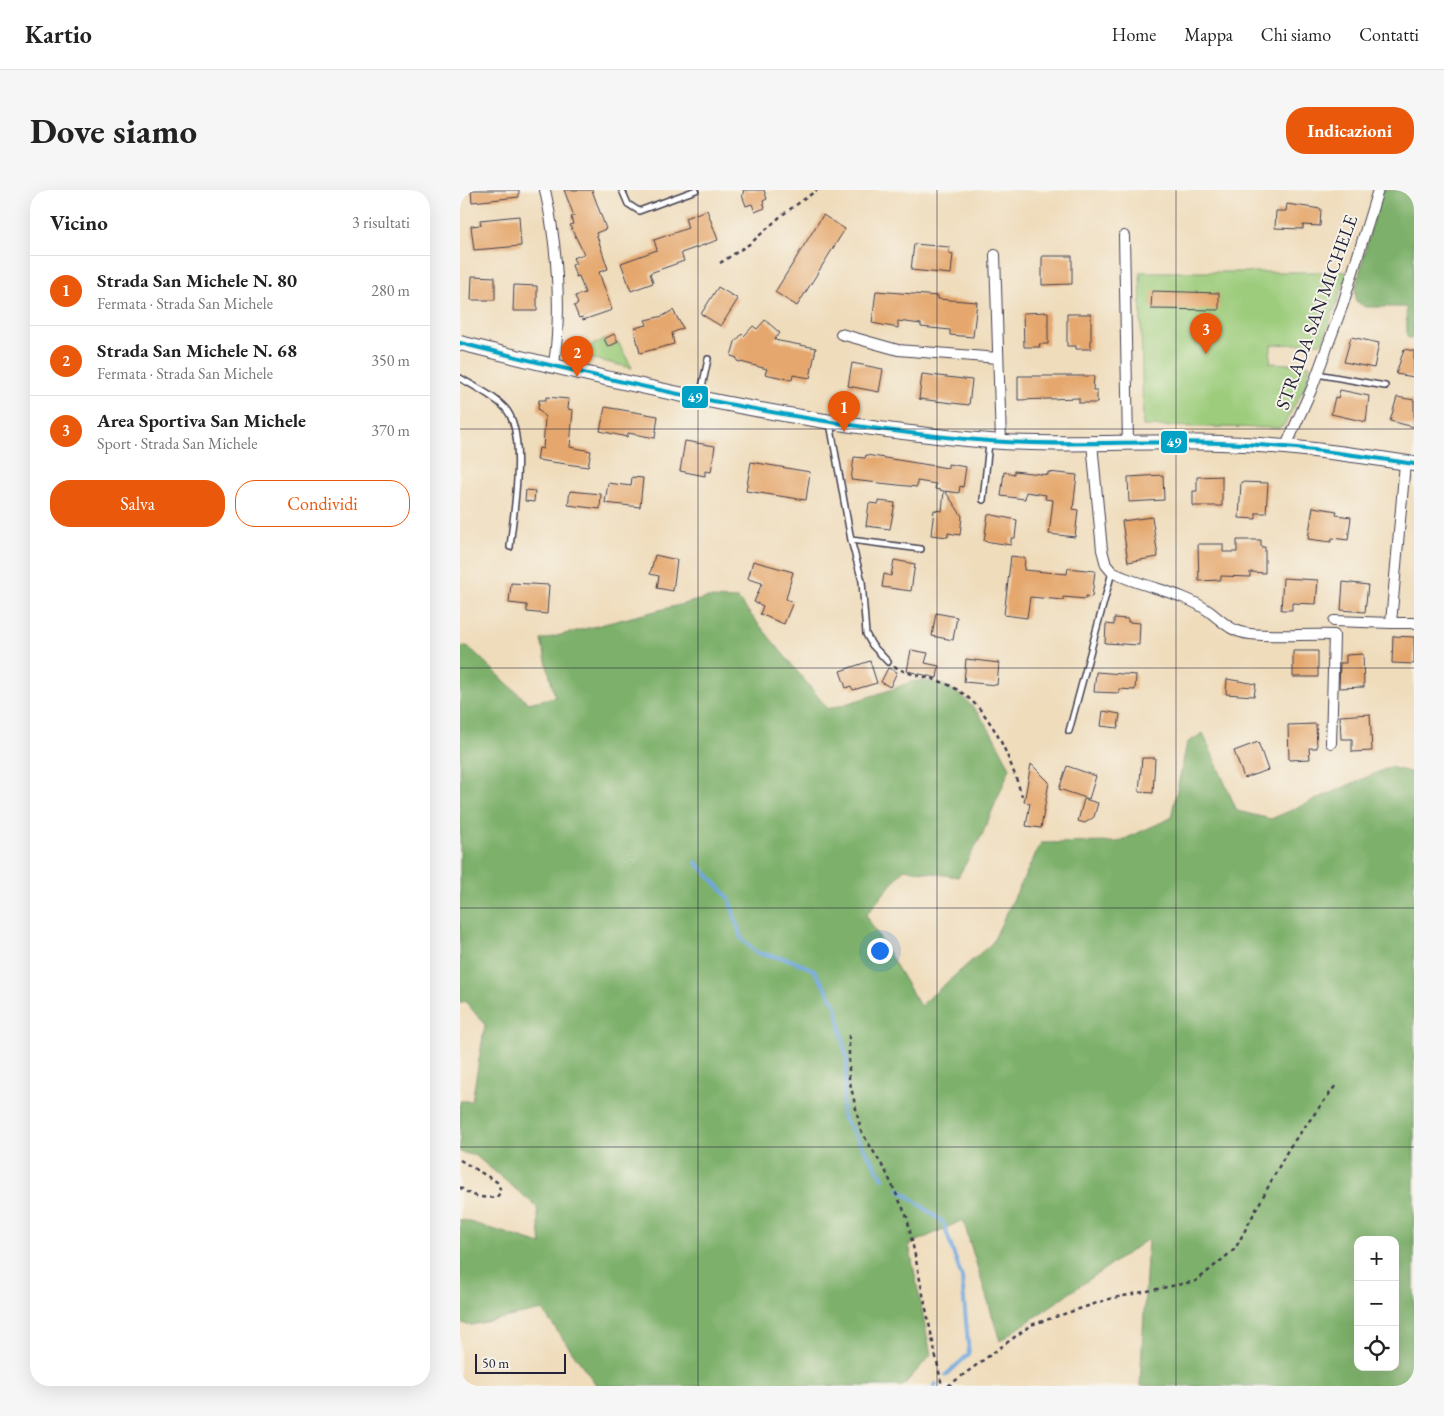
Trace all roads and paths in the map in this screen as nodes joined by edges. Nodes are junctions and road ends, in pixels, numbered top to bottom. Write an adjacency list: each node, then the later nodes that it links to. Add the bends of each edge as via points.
1 (545, 190): 13 (street, via 554,257 557,340)
2 (622, 190): 3 (lane, via 628,204 639,211)
3 (696, 190)
4 (817, 190): 8 (path, via 751,243)
5 (1378, 190): 14 (street, STRADA SAN MICHELE, via 1343,304)
6 (1124, 236): 21 (street)
7 (995, 255): 11 (street)
8 (720, 263)
9 (841, 334): 11 (street, via 898,350)
10 (460, 342): 13 (street)
11 (998, 358): 19 (street)
12 (708, 359): 17 (lane)
13 (554, 364): 17 (street)
14 (1317, 374): 16 (lane); 22 (street, STRADA SAN MICHELE)
15 (460, 378): 26 (lane, via 494,399 512,417 518,462)
16 (1385, 386)
17 (700, 397): 18 (street)
18 (830, 420): 19 (street); 25 (lane)
19 (995, 442): 20 (street); 24 (lane)
20 (1092, 443): 21 (street); 28 (street, via 1102,550)
21 (1128, 443): 22 (street)
22 (1286, 446): 23 (street)
23 (1410, 463): 30 (street)
24 (983, 500)
25 (851, 540): 27 (lane); 32 (lane, via 862,581 866,634)
26 (510, 548)
27 (921, 549)
28 (1112, 572): 33 (lane); 34 (street, via 1188,600 1233,630 1250,634 1334,635)
29 (1334, 621): 30 (street)
30 (1391, 622): 31 (street)
31 (1414, 623)
32 (888, 662): 35 (path, via 912,676 943,682 970,699 995,730)
33 (1068, 731)
34 (1331, 744)
35 (1022, 796)
36 (849, 1035): 40 (path, via 849,1078 861,1131 886,1172 906,1217)
37 (1336, 1085): 41 (path, via 1289,1148 1235,1249 1196,1281 1109,1299 1031,1325)
38 (460, 1160): 39 (path, via 497,1182 501,1191 497,1197 482,1197 473,1196)
39 (460, 1187)
40 (942, 1386)
41 (948, 1386)

